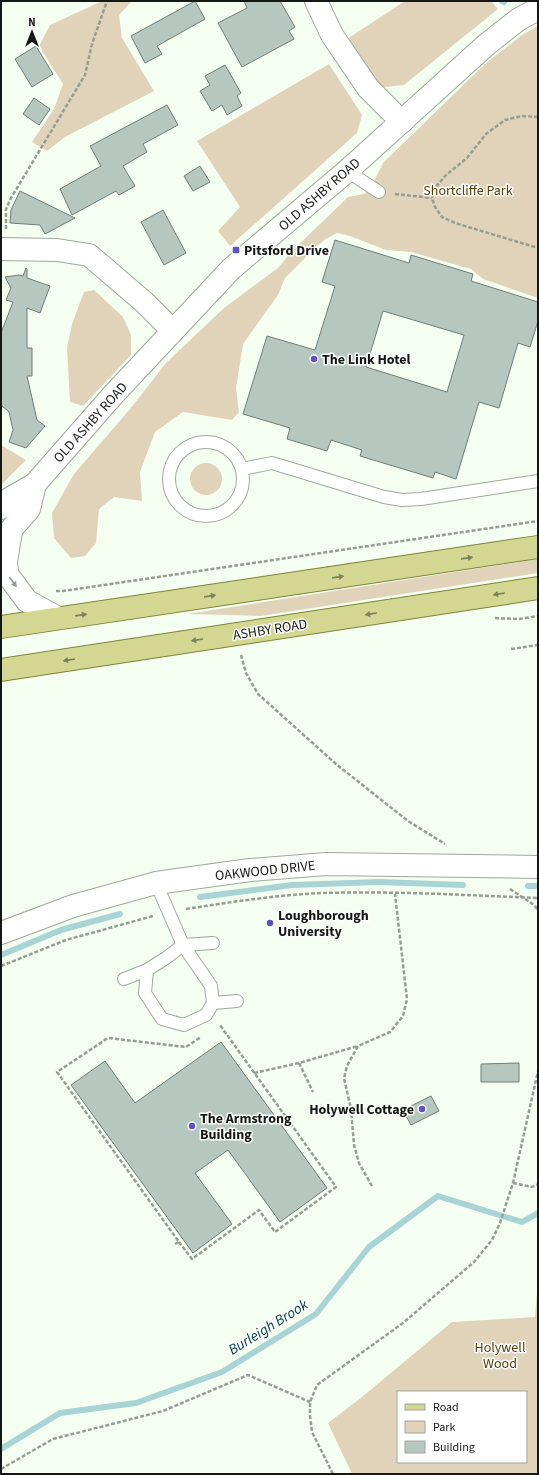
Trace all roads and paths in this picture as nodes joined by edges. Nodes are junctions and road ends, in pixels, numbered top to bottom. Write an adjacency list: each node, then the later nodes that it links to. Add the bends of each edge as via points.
1 (107, 1): 10 (path, via 92,44 85,75 6,209)
2 (316, 1): 5 (street, via 332,35 368,88)
3 (538, 9): 5 (street, OLD ASHBY ROAD, via 519,19 486,45)
4 (538, 117): 8 (path, via 522,116 505,120 492,129 467,158 446,175 435,188)
5 (402, 122): 6 (street, OLD ASHBY ROAD)
6 (347, 171): 7 (lane); 11 (street, OLD ASHBY ROAD, via 231,269)
7 (379, 192): 8 (path)
8 (432, 198): 9 (path, via 442,217)
9 (538, 248)
10 (3, 249): 11 (street, via 57,250 89,255 144,302)
11 (173, 331): 14 (street, OLD ASHBY ROAD)
12 (242, 469): 12 (lane, via 238,460 225,447 210,442 194,444 174,459 169,474 170,490 173,498 184,510 199,516 215,516 230,508 240,495 244,478); 13 (lane, via 272,463 384,497 402,500)
13 (538, 481)
14 (35, 484): 15 (street, OLD ASHBY ROAD, via 9,499); 17 (street, OLD ASHBY ROAD, via 29,509)
15 (1, 508)
16 (538, 521): 20 (path)
17 (6, 536): 21 (street, one-way to 21, via 8,574 27,601)
18 (538, 548): 21 (main road, one-way to 18)
19 (538, 588): 23 (main road, ASHBY ROAD, one-way to 23)
20 (49, 591)
21 (58, 618): 22 (main road)
22 (1, 627)
23 (236, 635): 26 (main road, ASHBY ROAD, one-way to 26); 27 (path, via 246,673 258,694 336,764 408,821)
24 (538, 645): 25 (path)
25 (511, 649)
26 (1, 670)
27 (447, 846)
28 (538, 867): 29 (street, OAKWOOD DRIVE, via 326,864 250,870)
29 (156, 883): 35 (lane); 36 (street, OAKWOOD DRIVE, via 73,906)
30 (506, 886): 32 (path)
31 (395, 894): 32 (path); 35 (path, via 322,893 266,897); 46 (path, via 407,999 403,1016 390,1032)
32 (523, 897): 33 (path); 34 (path)
33 (538, 898)
34 (538, 910)
35 (168, 912): 38 (lane); 39 (path, via 66,940)
36 (1, 933)
37 (212, 943): 38 (lane)
38 (183, 945): 40 (lane); 43 (lane, via 211,986)
39 (1, 966)
40 (147, 970): 41 (lane); 43 (lane, via 145,993 162,1019 184,1025 206,1015)
41 (124, 979)
42 (237, 1001): 43 (lane)
43 (213, 1003)
44 (215, 1028): 49 (path, via 220,1025)
45 (203, 1036): 54 (path, via 186,1047 108,1038 57,1072)
46 (358, 1046): 47 (path); 53 (path, via 347,1066 344,1078 351,1109 354,1145 359,1163)
47 (299, 1063): 49 (path); 50 (path)
48 (538, 1071): 51 (path)
49 (254, 1073): 54 (path, via 336,1187 275,1232 259,1210 192,1259)
50 (313, 1092)
51 (513, 1183): 52 (path, via 532,1188); 56 (path, via 492,1240 474,1262 403,1323 317,1385)
52 (538, 1184)
53 (372, 1186)
54 (179, 1242): 55 (path)
55 (175, 1244)
56 (310, 1402): 57 (path, via 248,1375 162,1411 53,1439); 58 (path, via 312,1432)
57 (1, 1469)
58 (334, 1474)

